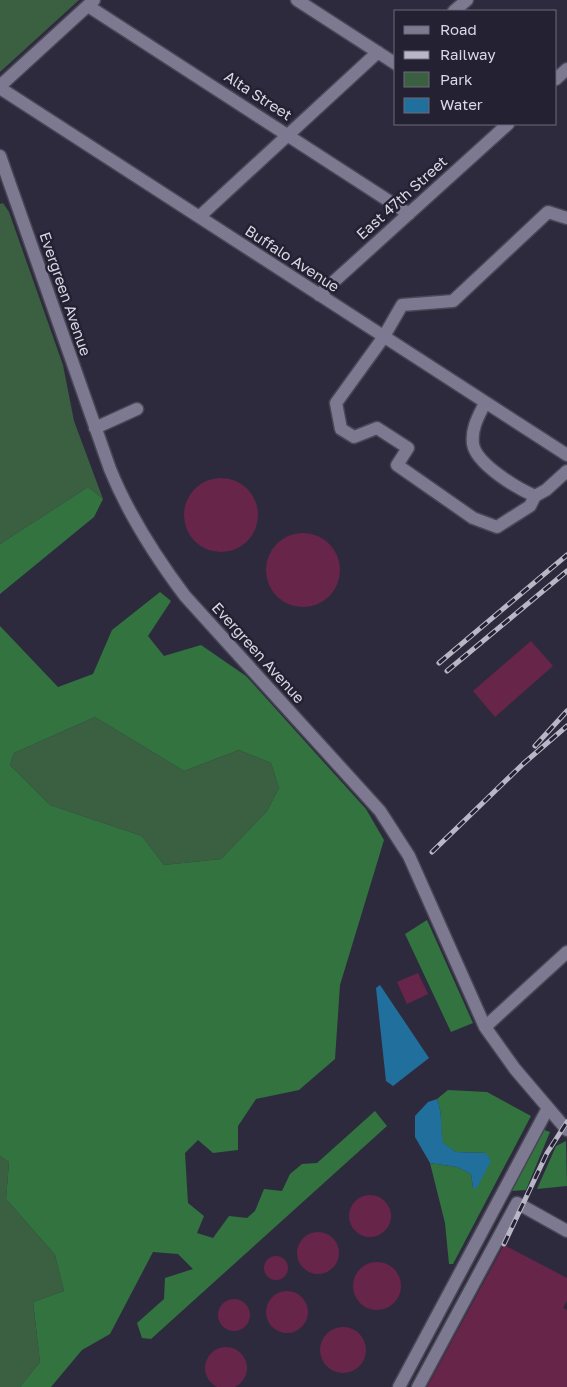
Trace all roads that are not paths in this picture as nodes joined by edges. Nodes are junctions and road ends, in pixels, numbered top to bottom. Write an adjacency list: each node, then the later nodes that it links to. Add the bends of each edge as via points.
1 (297, 0): 5 (street)
2 (467, 0): 4 (street)
3 (91, 3): 9 (street); 11 (street, Alta Street)
4 (455, 10)
5 (378, 52): 6 (street); 11 (street)
6 (394, 63)
7 (567, 69): 8 (street)
8 (557, 78)
9 (0, 87): 15 (street, Buffalo Avenue)
10 (499, 126): 14 (street, East 47th Street)
11 (288, 135): 14 (street, Alta Street); 15 (street)
12 (0, 156): 13 (street, Evergreen Avenue)
13 (5, 186): 21 (street, Evergreen Avenue)
14 (409, 214): 17 (street, East 47th Street)
15 (199, 217): 17 (street, Buffalo Avenue)
16 (567, 218): 18 (street, via 548,212 453,301 402,306)
17 (319, 295): 18 (street, Buffalo Avenue)
18 (384, 338): 19 (street, Buffalo Avenue); 24 (street, via 336,403 341,429 354,438 377,428 396,439 408,448 397,465 473,518 497,527 530,506)
19 (485, 404): 22 (street, Buffalo Avenue); 24 (street, via 474,426 473,446 486,465)
20 (137, 409): 21 (street)
21 (95, 428): 26 (street, Evergreen Avenue, via 120,496 160,563 185,596 380,811 397,836 416,871)
22 (567, 455)
23 (567, 471): 24 (street)
24 (535, 496)
25 (567, 952): 26 (street)
26 (485, 1028): 27 (street, Evergreen Avenue, via 514,1069)
27 (548, 1108): 28 (street, Evergreen Avenue); 30 (street)
28 (567, 1130)
29 (567, 1231): 31 (street, via 517,1203)
30 (399, 1387)
31 (418, 1387)

